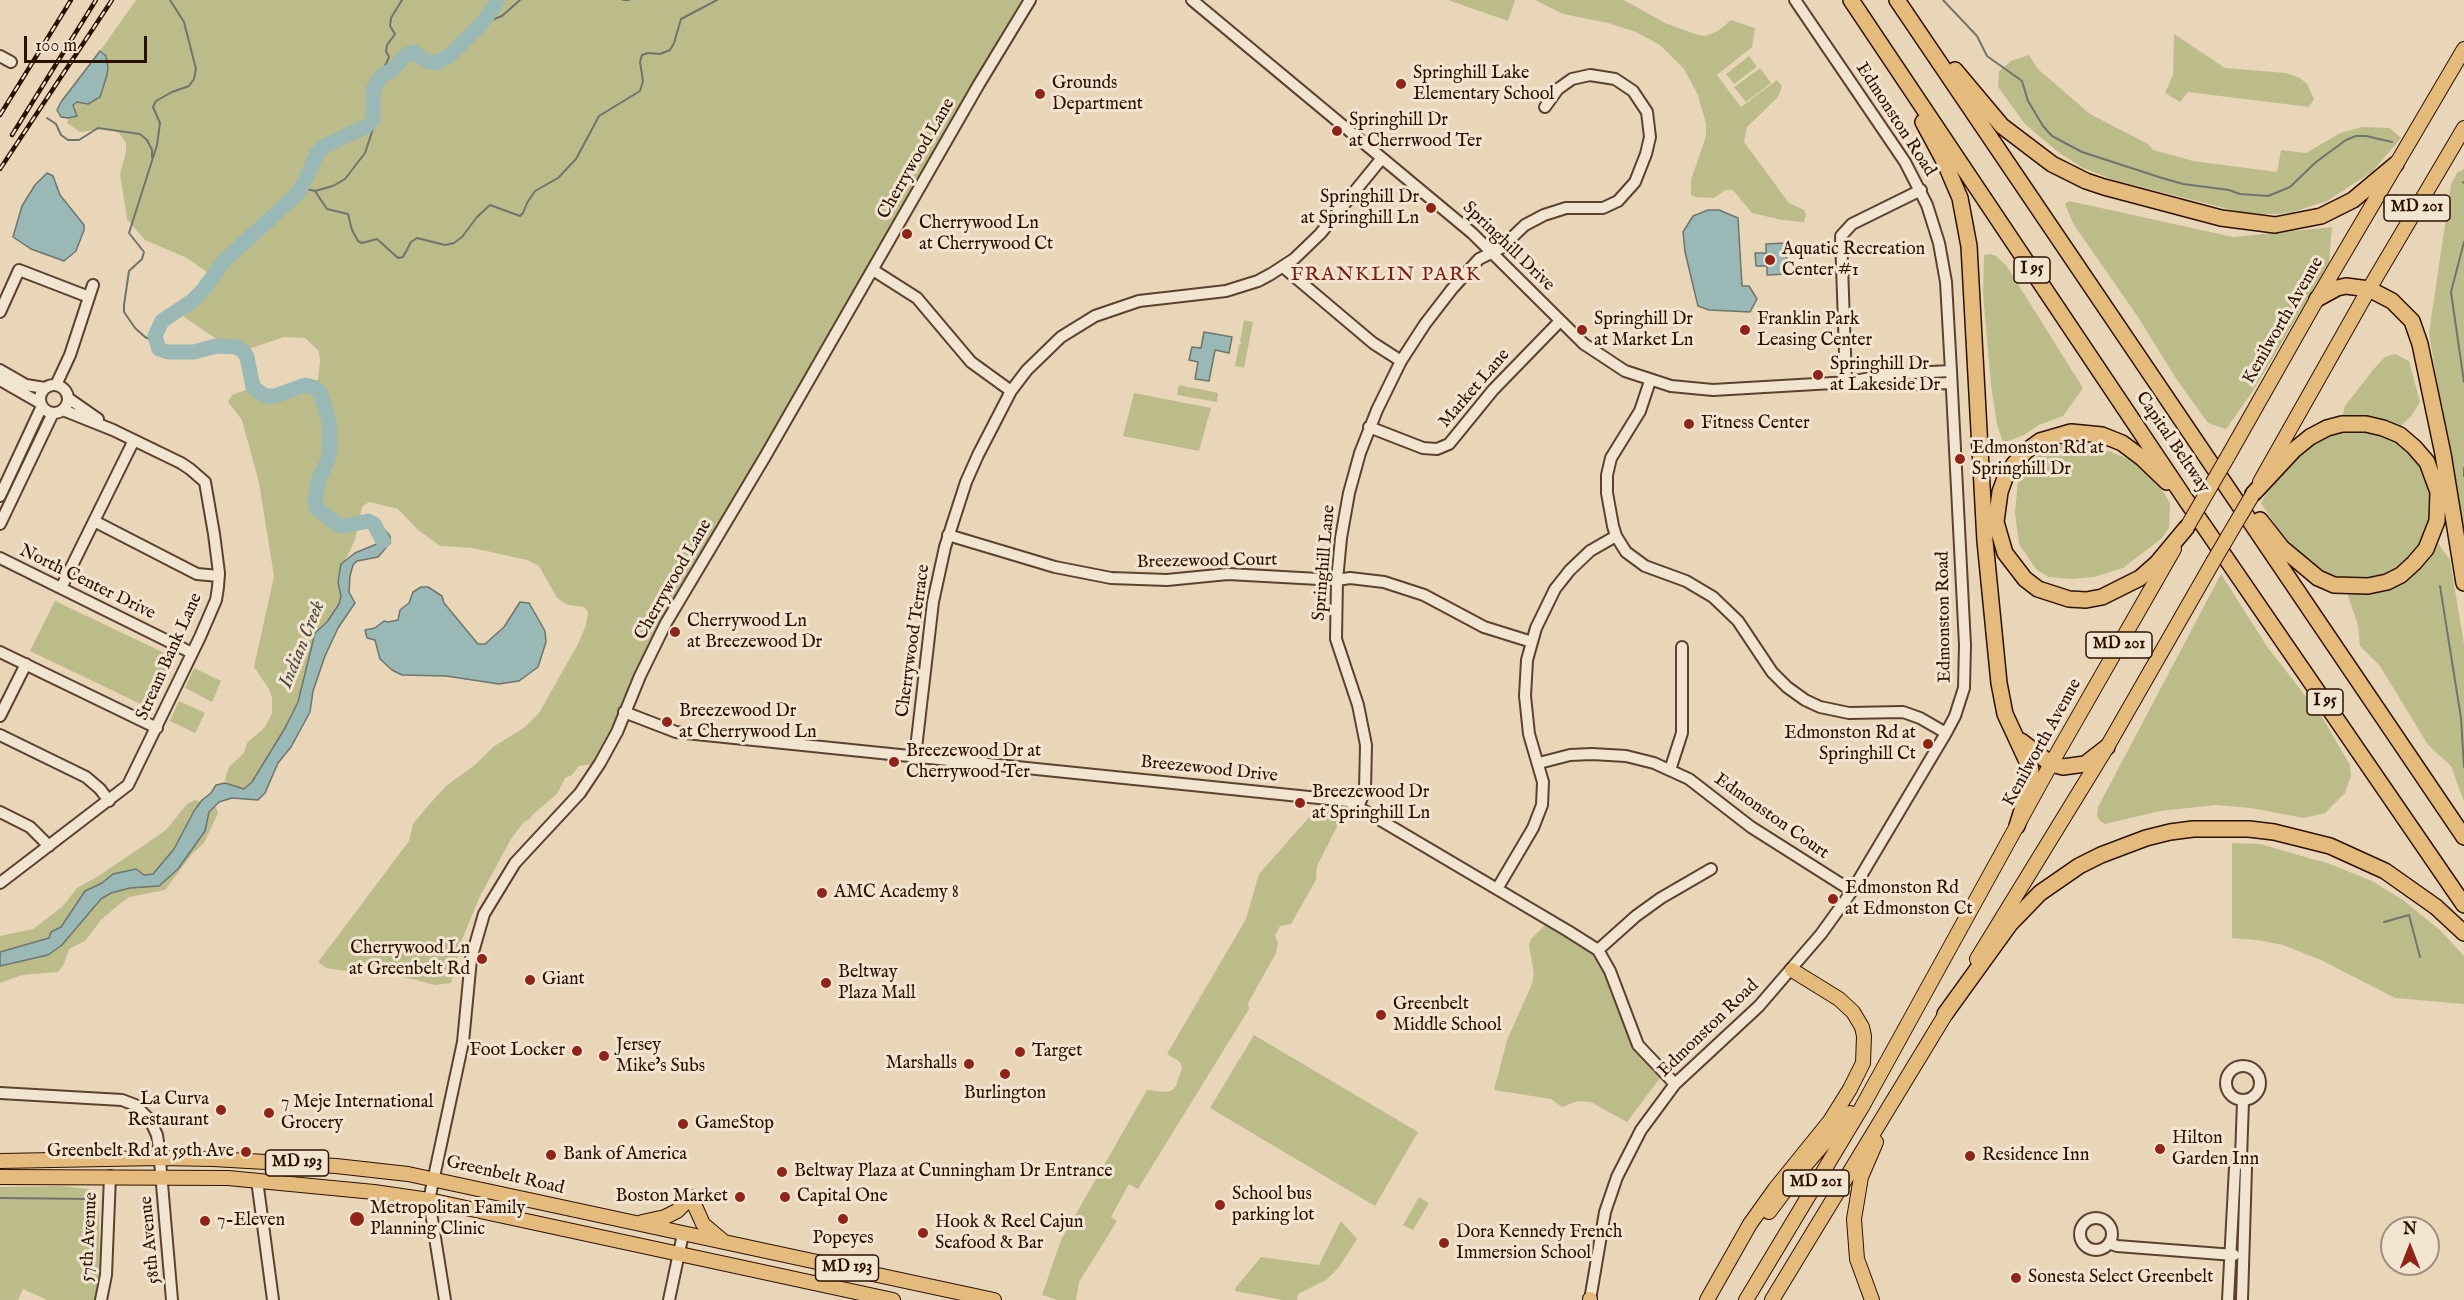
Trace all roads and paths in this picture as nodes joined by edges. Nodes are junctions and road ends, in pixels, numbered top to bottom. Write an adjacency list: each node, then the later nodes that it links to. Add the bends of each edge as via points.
1 (1030, 0): 17 (street, Cherrywood Lane)
2 (1192, 0): 12 (street, Springhill Drive)
3 (1795, 0): 14 (street, Edmonston Road)
4 (1851, 0): 6 (highway, Capital Beltway / I 95)
5 (1898, 0): 13 (highway, via 2002,126 2052,164 2104,187 2221,218 2275,225 2308,220 2339,208); 38 (highway, Capital Beltway / I 95)
6 (1878, 40): 41 (highway, Capital Beltway / I 95); 62 (highway, via 1945,163 1964,218 1971,271 1990,595 2002,701)
7 (2464, 49): 13 (main road, Kenilworth Avenue / MD 201)
8 (0, 56): 9 (street)
9 (11, 62)
10 (1545, 107): 15 (street, Springhill Lane, via 1563,84 1578,77 1600,75 1621,82 1637,96 1648,117 1650,136 1641,168 1631,189 1617,201 1603,208 1566,208 1544,215)
11 (2464, 128): 19 (main road, MD 201)
12 (1382, 159): 15 (street, Springhill Drive); 16 (street, Cherrywood Terrace, via 1320,234)
13 (2396, 165): 21 (main road, Kenilworth Avenue / MD 201)
14 (1921, 190): 26 (street, Edmonston Road, via 1942,256); 29 (street, via 1852,224 1841,236)
15 (1491, 252): 23 (street, Springhill Drive); 24 (street, Springhill Lane, via 1479,259 1452,289)
16 (1283, 267): 24 (street, via 1373,343); 32 (street, Cherrywood Terrace, via 1235,289 1139,301 1095,316 1045,350)
17 (873, 270): 32 (street, via 917,298 971,362); 57 (street, Cherrywood Lane, via 666,623)
18 (93, 285): 20 (street)
19 (2369, 289): 21 (highway, via 2346,286); 39 (main road, MD 201); 50 (highway, via 2392,301 2412,321 2416,332)
20 (89, 297): 22 (street, via 19,270); 31 (street, via 68,359 69,372)
21 (2316, 299): 44 (main road, Kenilworth Avenue / MD 201, bridge)
22 (0, 312)
23 (1560, 321): 28 (street, Springhill Drive, via 1603,359); 35 (street, Market Lane, via 1493,390 1449,444 1437,449 1423,448)
24 (1401, 361): 35 (street, Springhill Lane)
25 (0, 370): 31 (street, Stream Bank Lane, via 26,384)
26 (1951, 371): 29 (street, Springhill Drive, via 1890,374); 30 (street, Edmonston Road)
27 (0, 380): 33 (street, Stream Bank Lane)
28 (1650, 381): 29 (street, Springhill Drive, via 1704,390); 46 (street, via 1640,411 1608,468 1607,493)
29 (1848, 382): 30 (street, Springhill Drive, via 1891,386)
30 (1951, 383): 60 (street, Edmonston Road, via 1966,675 1959,707)
31 (58, 391): 33 (street, via 40,398); 34 (street, via 67,405); 36 (street, Stream Bank Lane)
32 (1011, 391): 45 (street, Cherrywood Terrace, via 969,474)
33 (41, 405): 34 (street, Stream Bank Lane); 40 (street)
34 (58, 411): 36 (street, Stream Bank Lane); 43 (street)
35 (1369, 428): 49 (street, Springhill Lane, via 1346,509)
36 (113, 430): 37 (street, Stream Bank Lane)
37 (134, 440): 42 (street); 48 (street, Stream Bank Lane, via 190,469 205,482)
38 (2197, 443): 39 (highway, via 2282,548 2305,569 2334,585 2368,586 2401,574 2426,549 2437,521 2438,492 2427,462 2400,435 2366,424 2343,424 2310,437); 72 (highway, Capital Beltway / I 95)
39 (2253, 494): 63 (main road, MD 201, bridge)
40 (0, 496)
41 (2186, 500): 44 (highway, via 2121,443 2102,435 2071,432 2040,441 2014,464 2000,492 1996,522 2005,553 2025,579 2054,595 2086,600 2102,597 2139,578); 78 (highway, Capital Beltway / I 95)
42 (94, 521): 48 (street, via 198,574); 51 (street)
43 (0, 524)
44 (2187, 527): 66 (main road, Kenilworth Avenue / MD 201)
45 (948, 535): 49 (street, Breezewood Court, via 1054,567 1111,578 1167,580 1228,574); 64 (street, Cherrywood Terrace, via 933,602)
46 (1616, 536): 52 (street, via 1590,550 1563,578 1544,608); 60 (street, via 1626,552 1640,563 1694,585 1726,609 1772,672 1805,700 1849,713 1903,712)
47 (0, 558): 51 (street, North Center Drive)
48 (219, 576): 55 (street, Stream Bank Lane, via 216,600)
49 (1337, 580): 52 (street, Breezewood Court, via 1365,579 1410,589 1473,622); 69 (street, Springhill Lane, via 1337,644 1361,714 1366,745 1366,788)
50 (2464, 583)
51 (61, 588): 55 (street, North Center Drive)
52 (1532, 642): 65 (street, via 1525,679 1525,711)
53 (1682, 647): 67 (street, via 1682,732)
54 (0, 652): 56 (street)
55 (192, 653): 59 (street, Stream Bank Lane)
56 (26, 664): 58 (street); 59 (street)
57 (624, 712): 64 (street, Breezewood Drive, via 676,732); 94 (street, Cherrywood Lane, via 611,744 580,794 515,863 484,914 471,959 463,1042)
58 (0, 716)
59 (157, 728): 68 (street, Stream Bank Lane, via 132,779)
60 (1946, 732): 77 (street, Edmonston Road)
61 (0, 735): 68 (street, via 86,777)
62 (2015, 735): 66 (highway); 71 (highway, via 2031,770)
63 (2107, 747): 66 (highway, via 2085,764); 82 (main road, MD 201)
64 (915, 757): 69 (street, Breezewood Drive, via 1340,799)
65 (1539, 763): 67 (street, Edmonston Court, via 1570,755 1605,754 1641,759); 76 (street, via 1543,788 1540,811)
66 (2051, 764): 71 (main road, Kenilworth Avenue / MD 201)
67 (1670, 770): 77 (street, Edmonston Court, via 1689,779 1751,827)
68 (109, 801): 73 (street, Stream Bank Lane)
69 (1358, 807): 76 (street, Breezewood Drive)
70 (0, 812): 73 (street, via 30,827)
71 (2017, 826): 83 (main road, Kenilworth Avenue / MD 201)
72 (2464, 837)
73 (49, 846): 75 (street, Stream Bank Lane)
74 (1711, 869): 80 (street, via 1644,910)
75 (0, 883)
76 (1497, 889): 80 (street, Breezewood Drive)
77 (1852, 891): 81 (street, Edmonston Road)
78 (2464, 905)
79 (2464, 933): 82 (highway, via 2395,877 2330,846 2249,829 2170,832 2101,855 2040,893 2010,924)
80 (1598, 950): 84 (street, via 1638,1045)
81 (1792, 970): 84 (street, Edmonston Road); 102 (main road, via 1854,1012 1863,1031 1865,1055 1857,1077 1830,1121 1750,1224)
82 (1945, 1014): 87 (main road, MD 201)
83 (1886, 1065): 102 (main road); 115 (main road, Kenilworth Avenue / MD 201)
84 (1675, 1084): 113 (street, Edmonston Road, via 1641,1130 1617,1177 1605,1212)
85 (0, 1093): 88 (street, 58th Avenue, via 128,1102 154,1125)
86 (2243, 1101): 89 (street)
87 (1890, 1106): 116 (main road, MD 201); 117 (main road, via 1861,1177 1854,1219 1857,1259)
88 (160, 1158): 90 (main road, Greenbelt Road / MD 193); 92 (street, 58th Avenue); 94 (main road, Greenbelt Road / MD 193, via 336,1166)
89 (2241, 1160): 103 (street, via 2235,1167); 104 (street, via 2246,1168)
90 (0, 1161)
91 (110, 1176): 92 (main road, MD 193); 93 (main road, MD 193); 106 (street, 57th Avenue, via 106,1275)
92 (162, 1176): 95 (main road, MD 193); 107 (street, 58th Avenue)
93 (0, 1177)
94 (434, 1179): 96 (street, Cherrywood Lane); 97 (main road, Greenbelt Road / MD 193)
95 (257, 1180): 96 (main road, MD 193); 108 (street)
96 (429, 1200): 101 (main road, MD 193); 109 (street)
97 (635, 1224): 98 (main road, Greenbelt Road / MD 193); 100 (main road, via 665,1217 692,1197 703,1224)
98 (683, 1234): 100 (main road, Greenbelt Road / MD 193); 101 (street)
99 (2109, 1243): 103 (street)
100 (729, 1244): 105 (main road, Greenbelt Road / MD 193)
101 (679, 1253): 110 (street); 111 (main road, MD 193)
102 (1736, 1253): 114 (main road)
103 (2230, 1254): 104 (street); 118 (street)
104 (2244, 1255): 119 (street)
105 (964, 1297): 112 (main road, Greenbelt Road / MD 193)
106 (101, 1300)
107 (172, 1300)
108 (273, 1300)
109 (445, 1300)
110 (669, 1300)
111 (893, 1300)
112 (994, 1300)
113 (1590, 1300)
114 (1707, 1300)
115 (1746, 1300)
116 (1772, 1300)
117 (1872, 1300)
118 (2228, 1300)
119 (2242, 1300)

